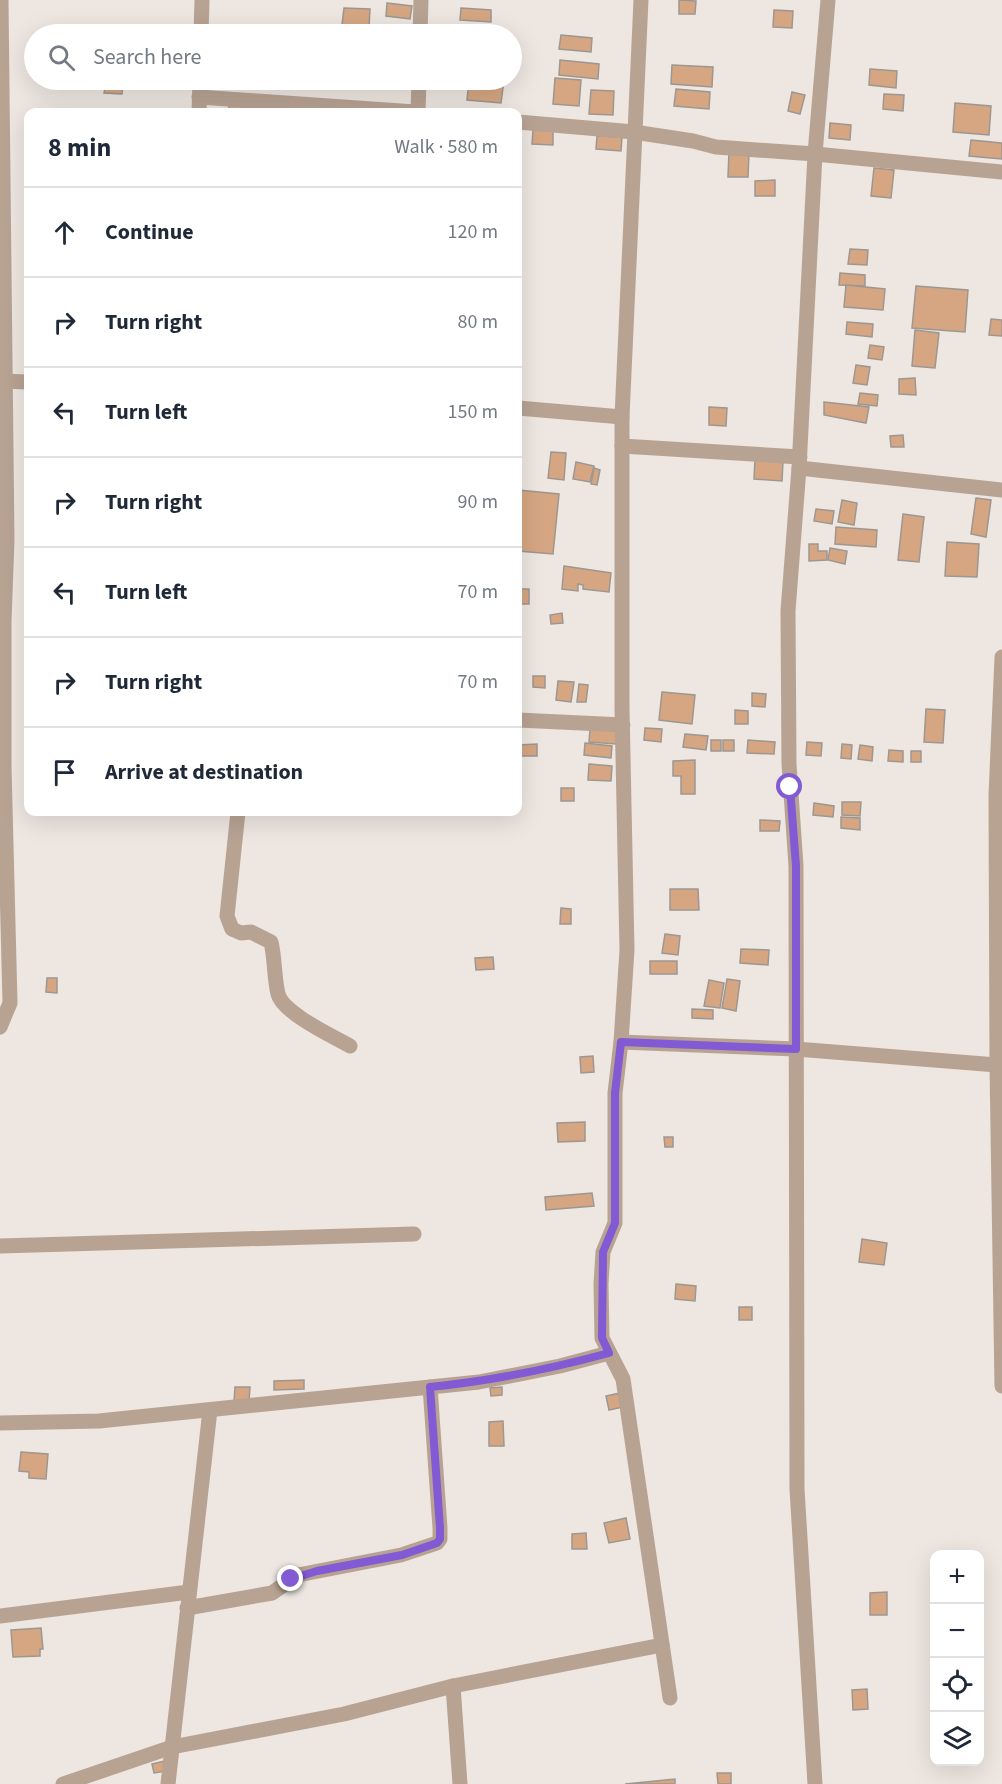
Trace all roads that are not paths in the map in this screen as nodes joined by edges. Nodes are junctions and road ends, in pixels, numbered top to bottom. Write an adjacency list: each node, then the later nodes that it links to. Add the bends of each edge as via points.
1 (1, 0): 17 (street)
2 (202, 0): 6 (street)
3 (421, 0): 7 (street)
4 (641, 0): 14 (street)
5 (828, 0): 15 (street)
6 (201, 24)
7 (420, 24)
8 (200, 90): 10 (street)
9 (418, 90): 12 (street)
10 (199, 105): 11 (street)
11 (292, 108)
12 (416, 108)
13 (522, 122): 14 (street)
14 (634, 132): 15 (street, via 716,147); 20 (street)
15 (815, 153): 16 (street); 22 (street)
16 (1002, 172)
17 (3, 381): 18 (street); 27 (street)
18 (24, 382)
19 (522, 408): 20 (street)
20 (622, 417): 21 (street)
21 (622, 446): 22 (street); 26 (street)
22 (799, 462): 23 (street); 33 (street, via 788,611 789,764 796,866)
23 (1002, 490)
24 (1002, 657): 34 (street, via 996,795)
25 (522, 720): 26 (street)
26 (623, 725): 31 (street, via 627,950)
27 (2, 766): 29 (street)
28 (238, 816): 32 (street, via 227,916 232,929 251,932 271,942 278,996 286,1006)
29 (3, 870): 30 (street, via 10,1003)
30 (0, 1027)
31 (621, 1042): 33 (street); 37 (street, via 615,1093 615,1223 602,1262 602,1338)
32 (350, 1046)
33 (796, 1049): 34 (street); 52 (street, via 797,1489)
34 (997, 1065): 38 (street)
35 (414, 1234): 36 (street)
36 (0, 1246)
37 (609, 1353): 39 (street, via 479,1382); 45 (street, via 623,1379)
38 (1002, 1386)
39 (430, 1387): 40 (street); 43 (street, via 440,1528 437,1543 402,1555 298,1575 272,1593)
40 (210, 1410): 41 (street, via 99,1421); 42 (street)
41 (0, 1423)
42 (189, 1592): 43 (street); 44 (street)
43 (187, 1608): 48 (street)
44 (0, 1616)
45 (662, 1645): 46 (street); 47 (street)
46 (453, 1686): 48 (street, via 344,1714); 51 (street)
47 (670, 1698)
48 (172, 1747): 49 (street); 50 (street)
49 (63, 1784)
50 (168, 1784)
51 (460, 1784)
52 (815, 1784)

